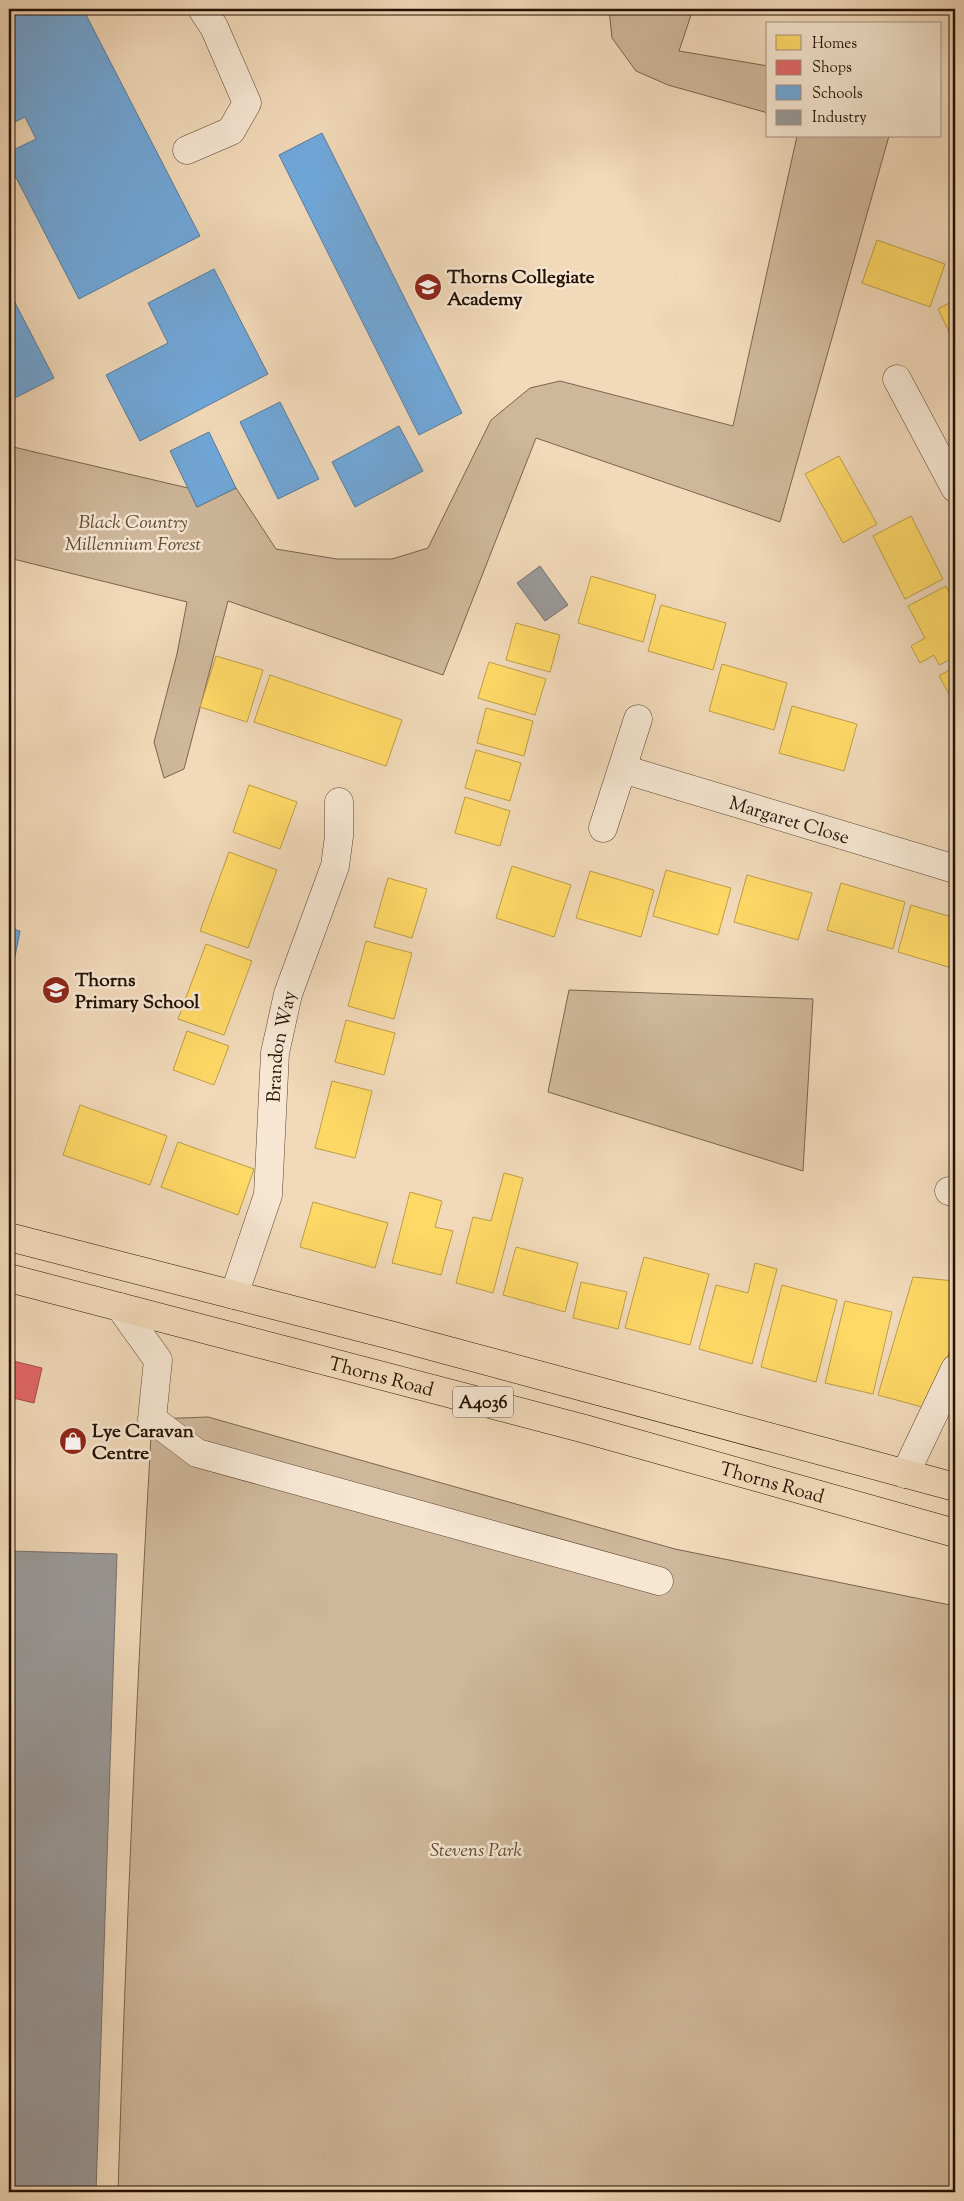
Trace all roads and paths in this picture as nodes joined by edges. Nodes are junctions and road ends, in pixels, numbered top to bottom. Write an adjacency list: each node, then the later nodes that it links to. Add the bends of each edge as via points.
1 (202, 9): 2 (street, via 214,27 247,103 231,130)
2 (187, 150)
3 (897, 379): 4 (street)
4 (955, 488)
5 (638, 719): 6 (street)
6 (623, 768): 8 (street); 9 (street, Margaret Close)
7 (339, 802): 12 (street, Brandon Way, via 335,866 288,994 275,1053 268,1195)
8 (603, 828)
9 (955, 869)
10 (9, 1237): 12 (highway, A4036)
11 (9, 1278): 13 (highway, Thorns Road / A4036)
12 (234, 1295): 15 (highway, A4036)
13 (120, 1306): 17 (highway, Thorns Road / A4036, via 585,1428); 18 (street, via 158,1360 152,1418 197,1453)
14 (955, 1369): 15 (street)
15 (905, 1474): 16 (highway, A4036)
16 (955, 1488)
17 (955, 1533)
18 (659, 1581)

